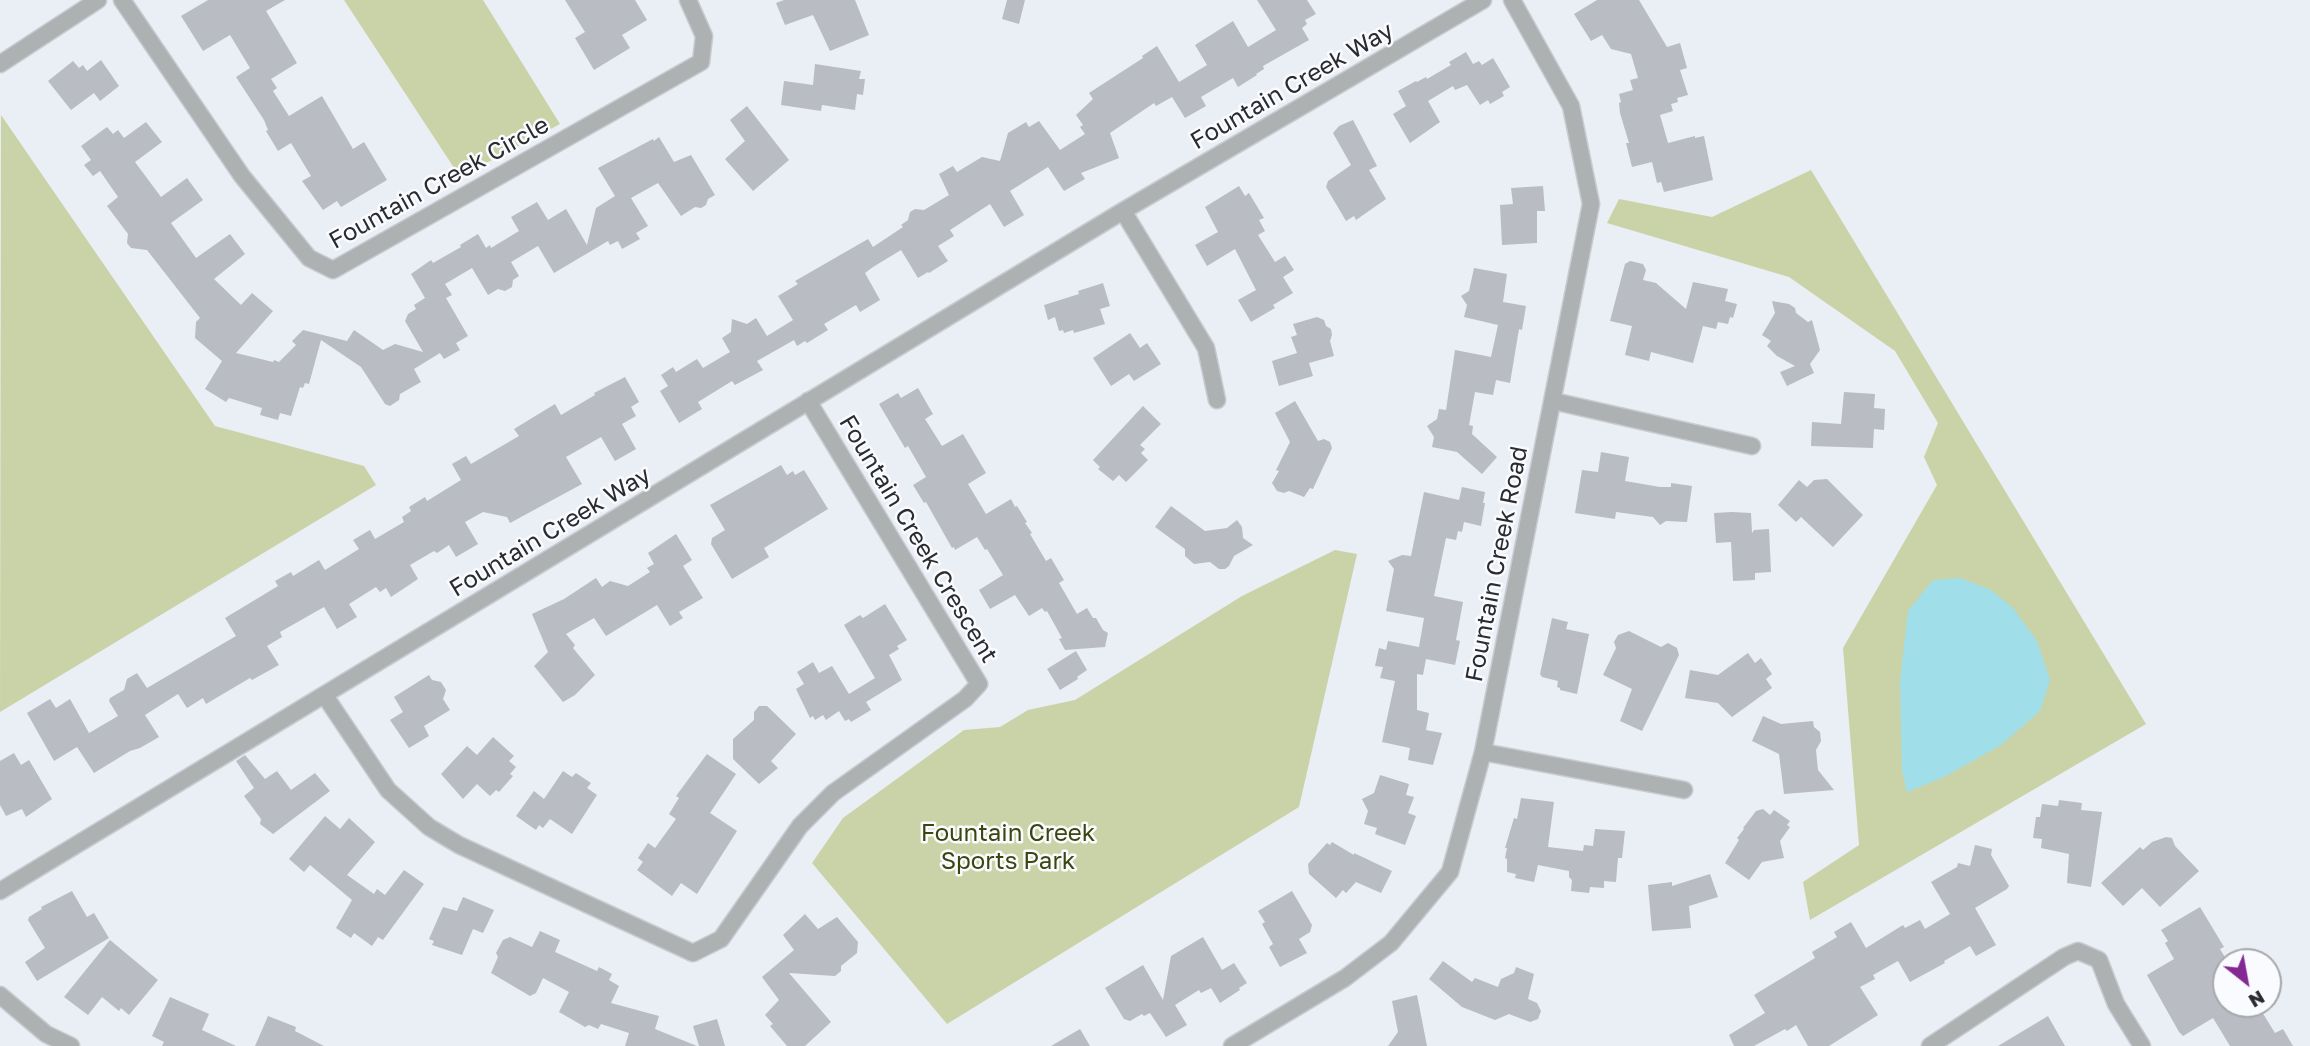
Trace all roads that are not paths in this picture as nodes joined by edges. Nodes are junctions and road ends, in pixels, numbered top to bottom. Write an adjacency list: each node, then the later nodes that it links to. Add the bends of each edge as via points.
1 (98, 0): 6 (street)
2 (122, 0): 3 (street, Fountain Creek Circle, via 242,176 309,258 333,270 701,62 704,36)
3 (688, 0)
4 (1483, 0): 7 (street, Fountain Creek Way)
5 (1512, 0): 10 (street, Fountain Creek Road, via 1571,106 1591,204)
6 (0, 64)
7 (1123, 211): 8 (street, via 1206,348); 9 (street, Fountain Creek Way)
8 (1216, 400)
9 (808, 401): 12 (street, Fountain Creek Way); 12 (street, Fountain Creek Crescent, via 979,684 965,699 833,793 800,826 721,939 693,953 429,827 388,790)
10 (1553, 401): 11 (street); 13 (street, Fountain Creek Road)
11 (1752, 446)
12 (325, 696): 15 (street, Fountain Creek Way)
13 (1483, 752): 14 (street); 18 (street, Fountain Creek Road, via 1450,872 1391,943 1345,978)
14 (1684, 790)
15 (0, 891)
16 (0, 995): 17 (street, via 46,1034)
17 (71, 1046)
18 (1232, 1046)
19 (1930, 1046): 20 (street, via 2078,951 2099,960 2116,1004)
20 (2142, 1046)

